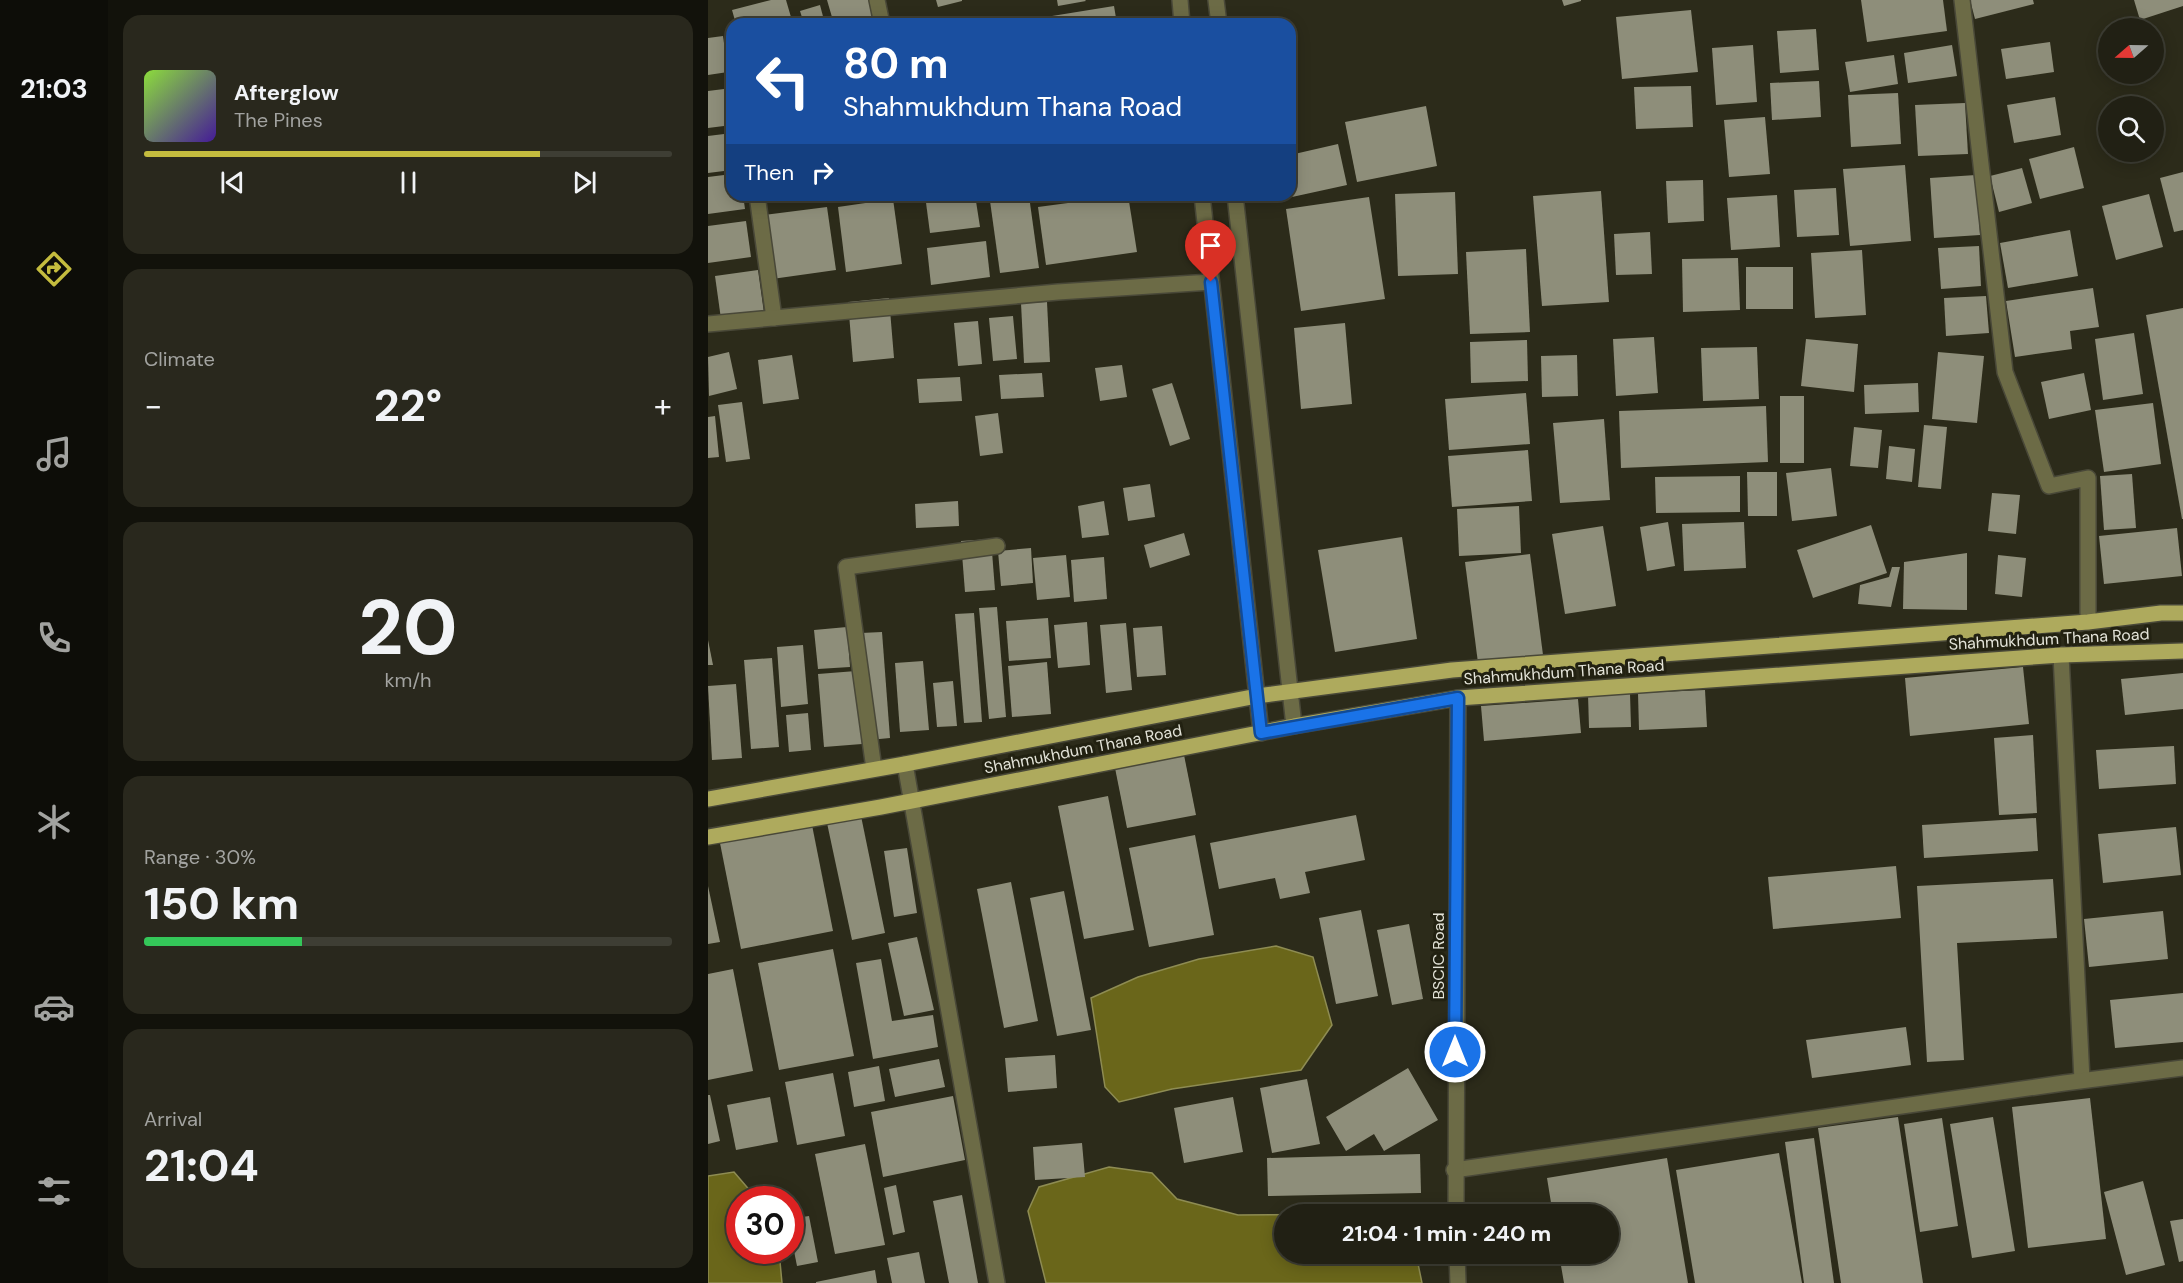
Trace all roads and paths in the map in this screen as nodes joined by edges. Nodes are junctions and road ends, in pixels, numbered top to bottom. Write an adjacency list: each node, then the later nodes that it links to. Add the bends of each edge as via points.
1 (877, 0): 5 (street)
2 (1180, 0): 6 (street)
3 (1216, 0): 7 (street)
4 (1962, 0): 16 (street, via 2005,372 2049,486 2088,478)
5 (881, 18)
6 (1182, 18)
7 (1218, 18)
8 (758, 201): 12 (street)
9 (1203, 201): 11 (street)
10 (1236, 201): 19 (street)
11 (1211, 282): 12 (street); 20 (street)
12 (774, 318): 13 (street)
13 (708, 324)
14 (997, 546): 25 (street, via 846,567)
15 (2183, 613): 16 (main road, Shahmukhdum Thana Road)
16 (2088, 622): 19 (main road, Shahmukhdum Thana Road, via 1452,670)
17 (2183, 651): 18 (main road, Shahmukhdum Thana Road)
18 (2061, 655): 21 (main road, Shahmukhdum Thana Road); 30 (street)
19 (1290, 691): 20 (main road, Shahmukhdum Thana Road); 22 (street)
20 (1257, 696): 23 (street); 24 (main road, Shahmukhdum Thana Road)
21 (1458, 698): 22 (main road, Shahmukhdum Thana Road); 31 (street, BSCIC Road)
22 (1294, 726): 23 (main road, Shahmukhdum Thana Road)
23 (1261, 733): 27 (main road, Shahmukhdum Thana Road)
24 (905, 764): 25 (main road, Shahmukhdum Thana Road); 27 (street)
25 (874, 769): 26 (main road, Shahmukhdum Thana Road)
26 (708, 799)
27 (912, 801): 28 (main road, Shahmukhdum Thana Road); 34 (street)
28 (708, 837)
29 (2183, 1068): 30 (street)
30 (2082, 1080): 31 (street)
31 (1454, 1170): 32 (street, BSCIC Road)
32 (1456, 1204)
33 (1457, 1264): 35 (street)
34 (997, 1283)
35 (1458, 1283)

